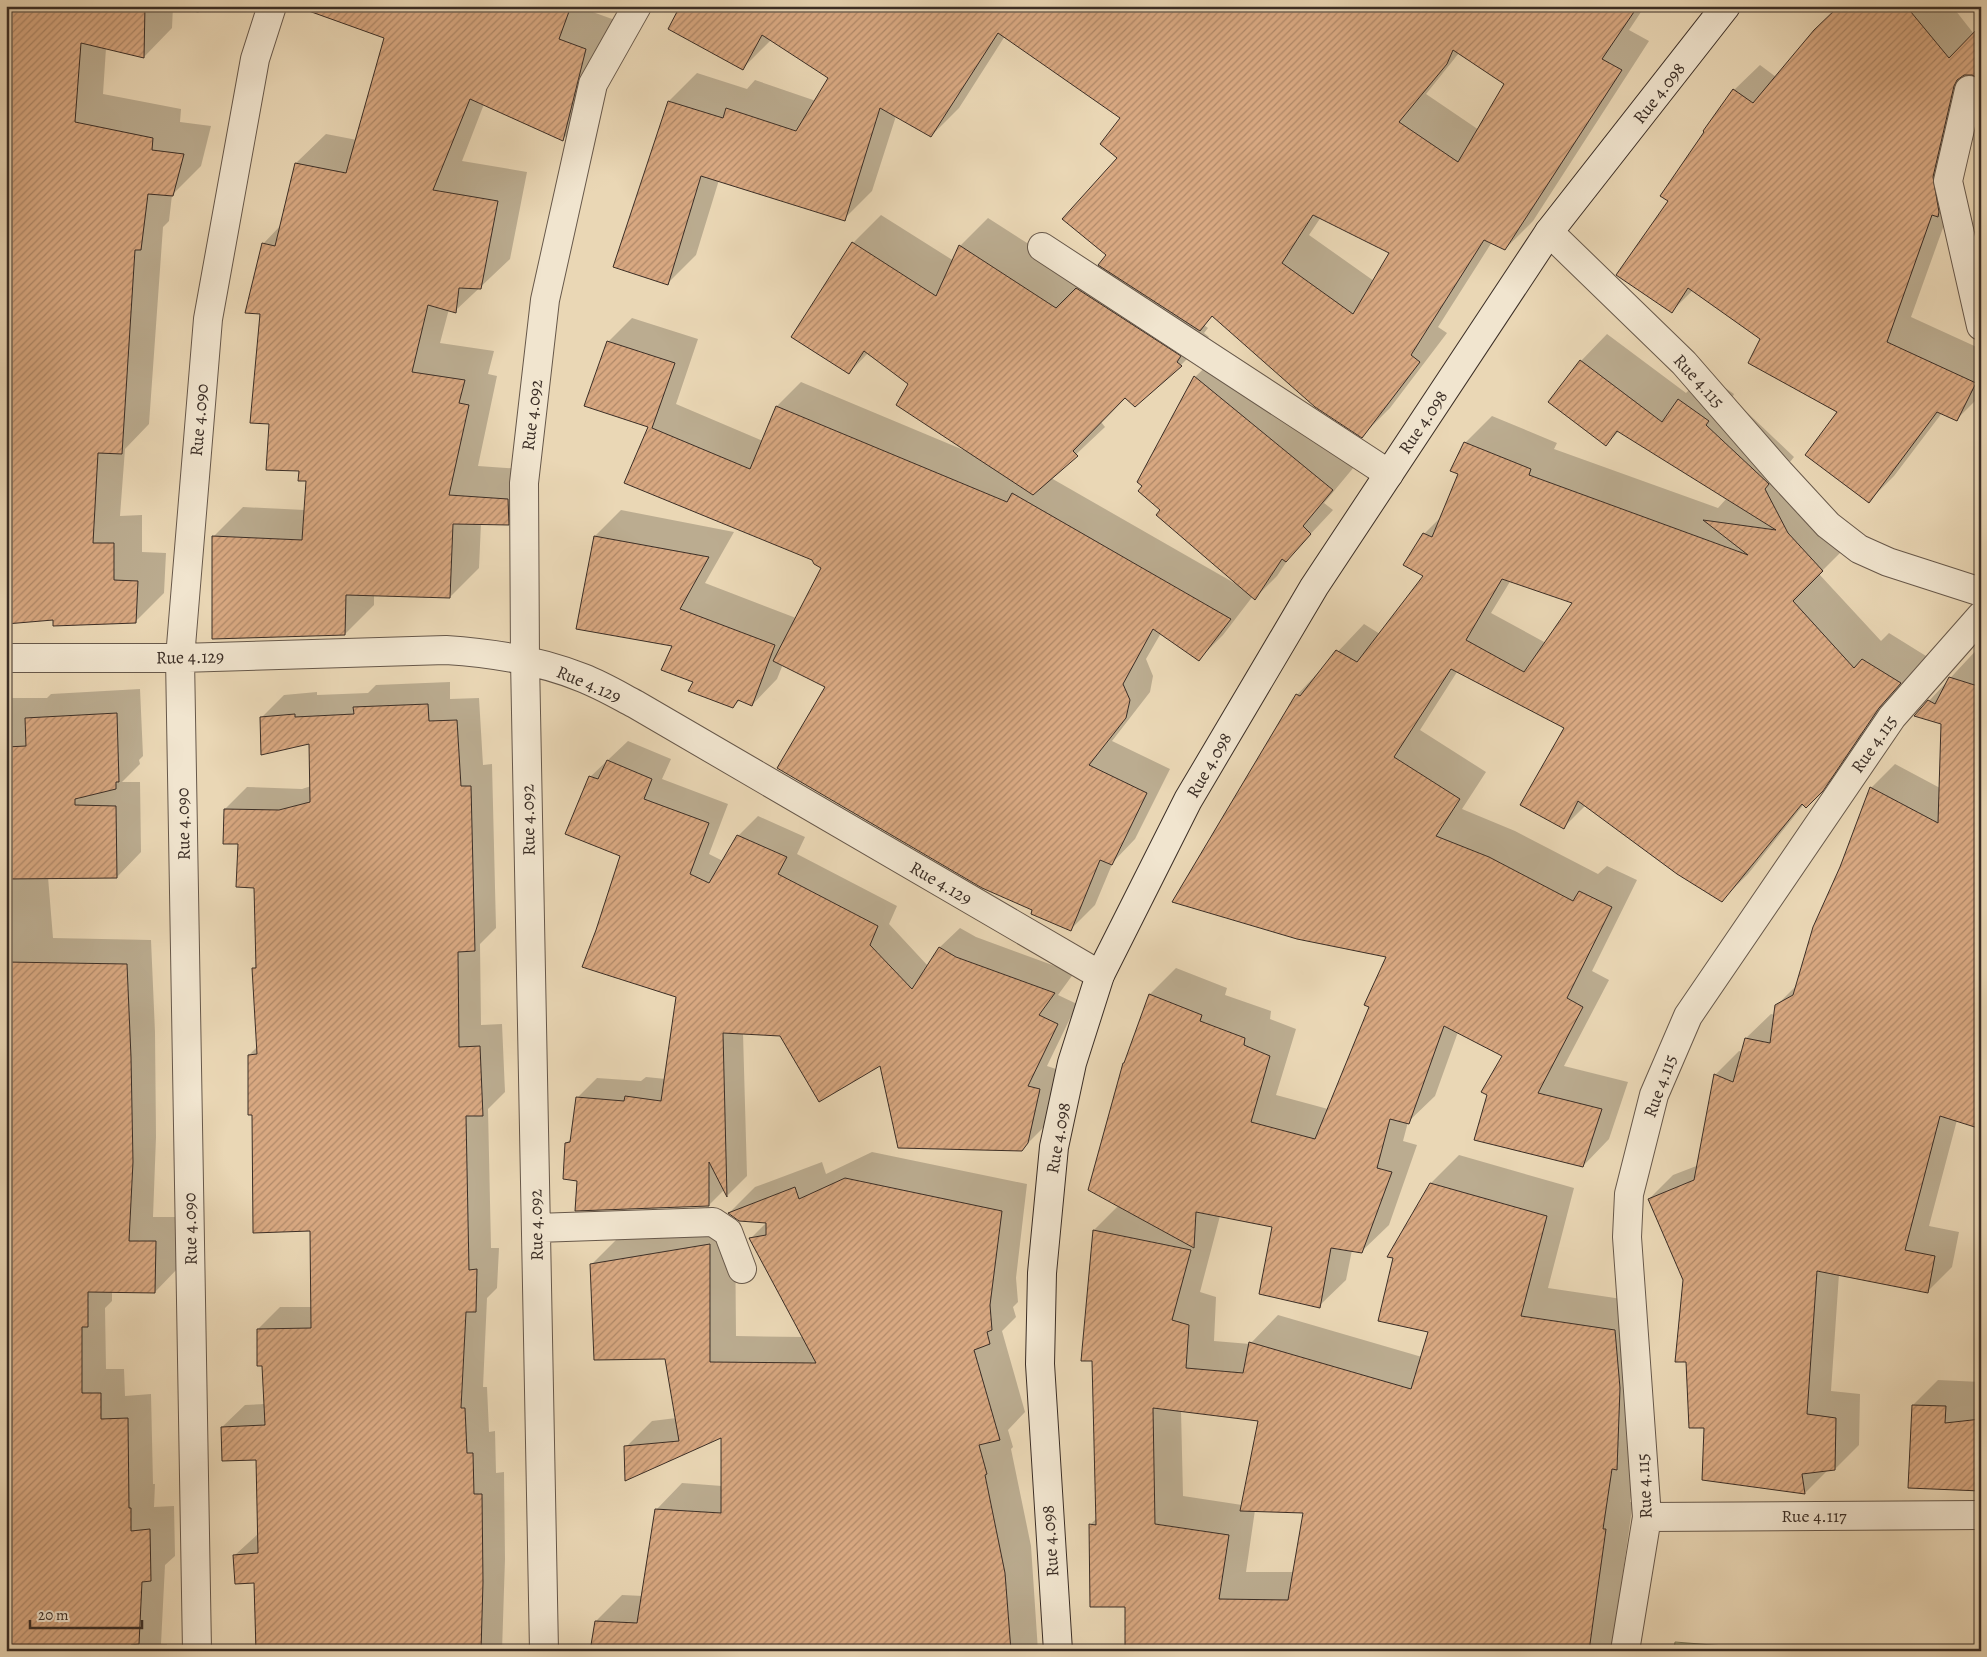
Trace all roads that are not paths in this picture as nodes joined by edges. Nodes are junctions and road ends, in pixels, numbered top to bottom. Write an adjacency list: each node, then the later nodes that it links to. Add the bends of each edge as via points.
1 (272, 6): 12 (street, Rue 4.090, via 255,59 208,319)
2 (637, 6): 13 (street, Rue 4.092, via 593,84 545,300 524,483)
3 (1726, 6): 5 (street, Rue 4.098)
4 (1969, 90): 7 (street, via 1948,181)
5 (1549, 232): 8 (street, Rue 4.098); 9 (street, Rue 4.115, via 1684,363 1828,525 1859,549 1888,562)
6 (1042, 247): 8 (street)
7 (1981, 326)
8 (1389, 474): 14 (street, Rue 4.098, via 1314,587 1188,800)
9 (1981, 592)
10 (1981, 616): 18 (street, Rue 4.115, via 1892,718 1704,992 1688,1016 1654,1096 1629,1194 1626,1237)
11 (6, 658): 12 (street, Rue 4.129)
12 (180, 658): 13 (street, Rue 4.129, via 446,650 486,652); 19 (street, Rue 4.090)
13 (524, 660): 14 (street, Rue 4.129, via 583,678 635,704); 15 (street, Rue 4.092)
14 (1100, 975): 21 (street, Rue 4.098, via 1072,1063 1054,1147 1042,1273 1040,1373)
15 (536, 1228): 16 (street, via 713,1222 728,1232); 20 (street, Rue 4.092)
16 (742, 1268)
17 (1981, 1515): 18 (street, Rue 4.117)
18 (1648, 1517): 22 (street, Rue 4.115)
19 (197, 1651)
20 (544, 1651)
21 (1058, 1651)
22 (1625, 1651)

